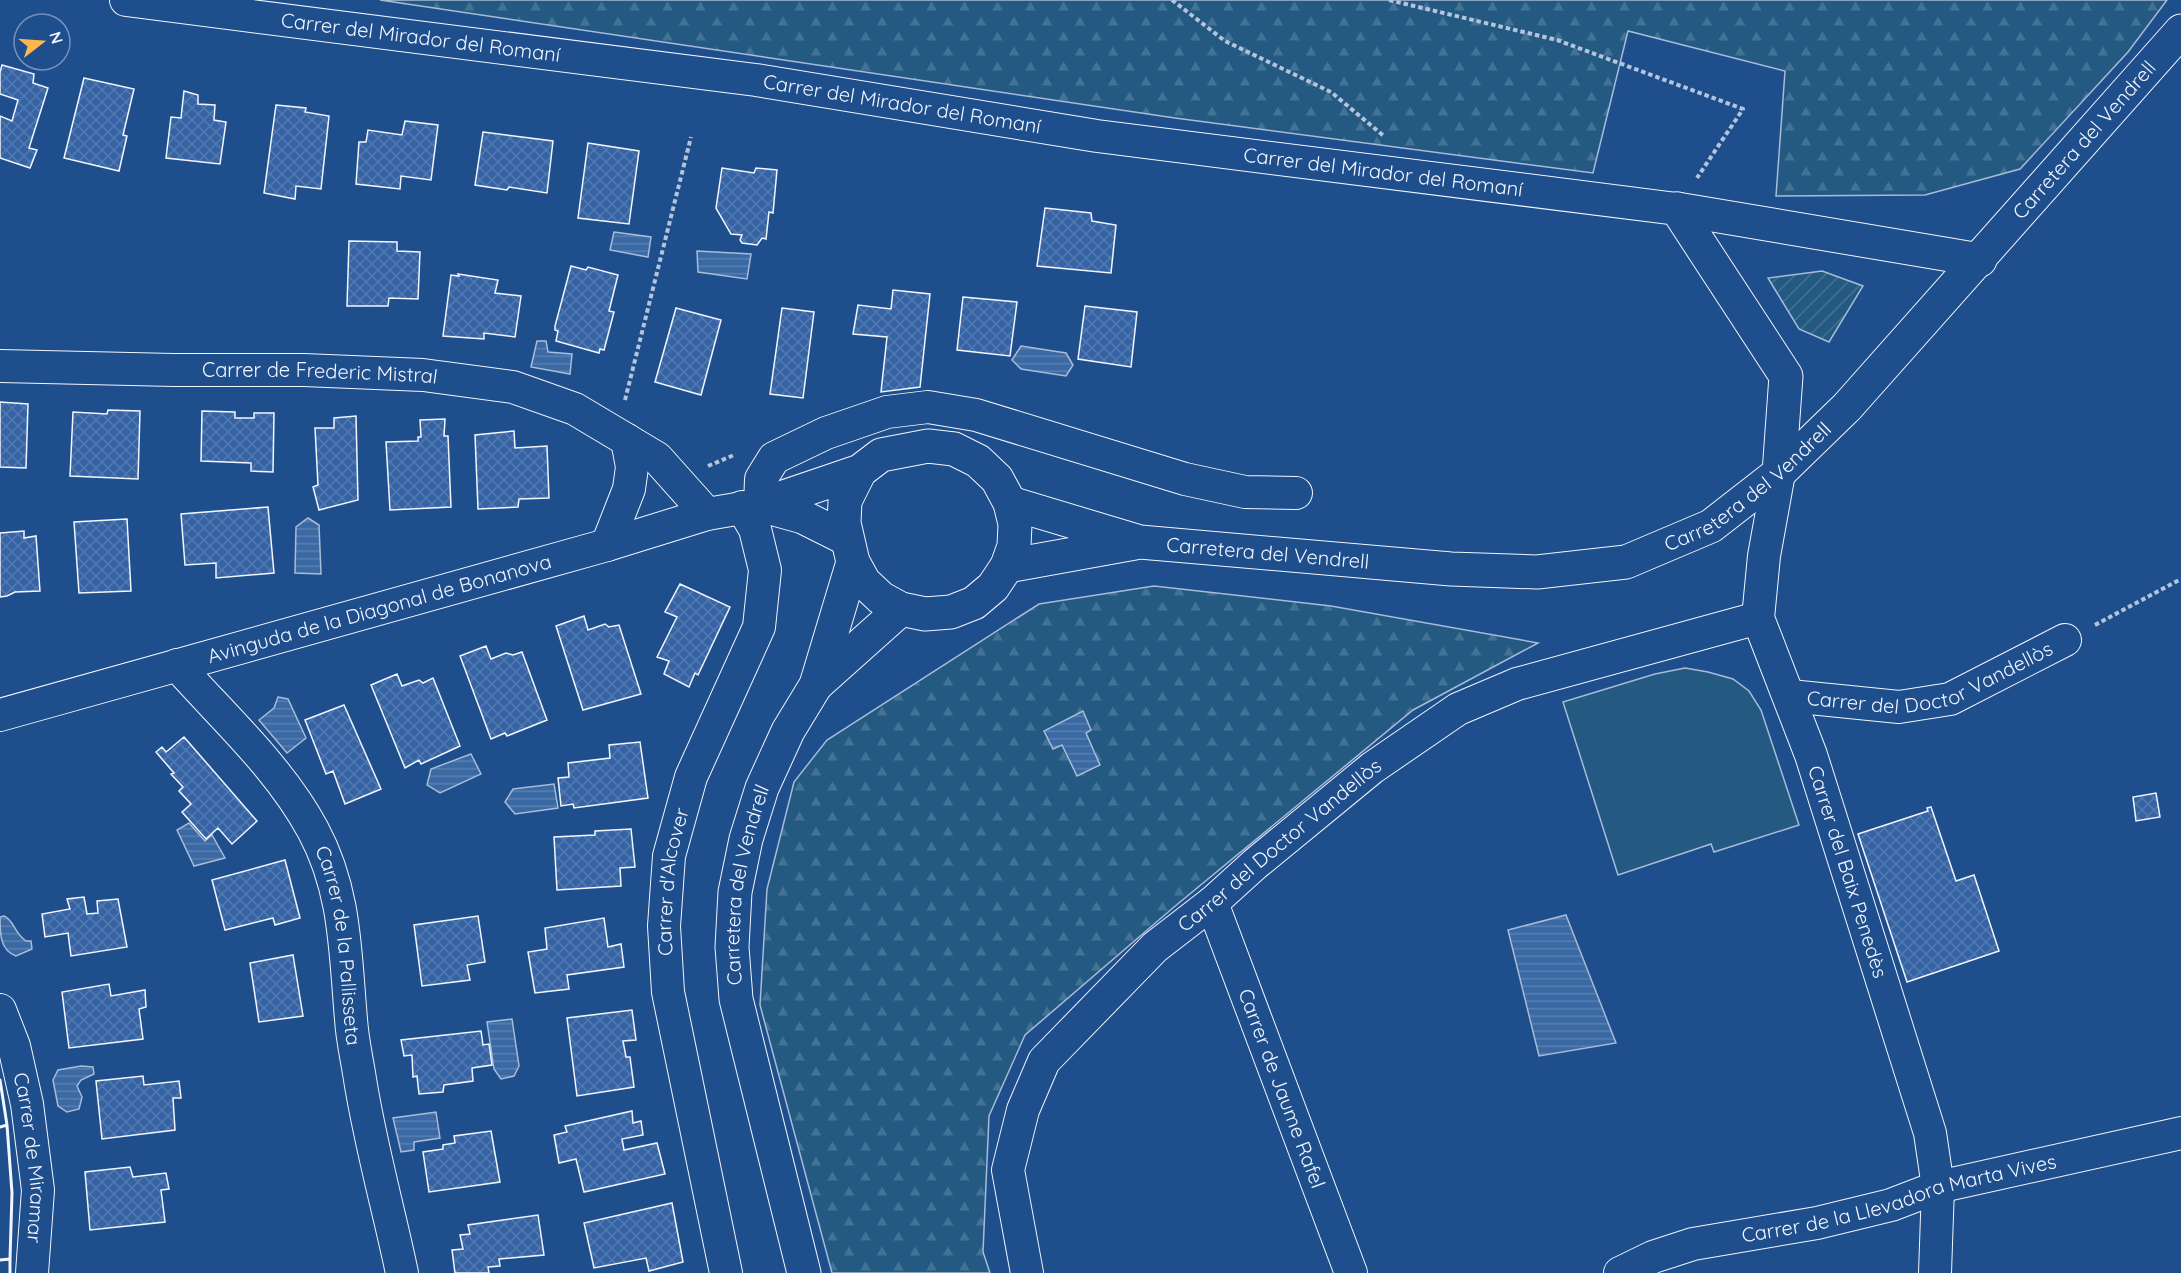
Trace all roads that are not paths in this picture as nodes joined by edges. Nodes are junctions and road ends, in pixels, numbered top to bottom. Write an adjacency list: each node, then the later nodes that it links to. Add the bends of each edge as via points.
1 (126, 0): 3 (street, Carrer del Mirador del Romaní, via 756,80 1097,136)
2 (2181, 32): 4 (street, Carretera del Vendrell)
3 (1677, 208): 4 (street); 8 (street, via 1786,376)
4 (1980, 260): 8 (street, Carretera del Vendrell, via 1848,407)
5 (0, 366): 6 (street, Carrer de Frederic Mistral, via 423,375 513,387 575,409)
6 (627, 440): 12 (street, Carrer de Frederic Mistral, via 657,458); 14 (street, via 632,467 629,489)
7 (861, 471): 10 (street, via 881,455 928,446 954,449 978,461 997,479); 11 (street); 15 (street, via 844,501)
8 (1779, 473): 13 (street, Carretera del Vendrell, via 1711,526 1626,562 1537,572 1451,570); 18 (street, Carrer del Baix Penedès)
9 (1296, 493): 11 (street, via 1245,492 1185,479 976,415 928,407 887,412 826,433 774,458)
10 (1010, 502): 13 (street, Carretera del Vendrell); 16 (street, via 1014,546)
11 (751, 506): 12 (street, Avinguda de la Diagonal de Bonanova); 15 (street, via 803,517); 30 (street, Carrer d'Alcover, via 765,570 759,627 691,777 669,856 664,926 668,992)
12 (707, 514): 14 (street, Avinguda de la Diagonal de Bonanova)
13 (1140, 542): 16 (street, Carretera del Vendrell)
14 (607, 545): 20 (street, Avinguda de la Diagonal de Bonanova)
15 (850, 551): 17 (street, via 864,582); 21 (street, Carretera del Vendrell)
16 (1007, 566): 17 (street, via 993,587 974,603 951,612 926,614)
17 (901, 609): 21 (street, Carretera del Vendrell)
18 (1758, 618): 22 (street, Carrer del Baix Penedès); 24 (street, Carrer del Doctor Vandellòs, via 1517,684 1458,709 1372,768)
19 (2065, 640): 22 (street, Carrer del Doctor Vandellòs, via 1950,699 1899,707)
20 (177, 665): 23 (street, Avinguda de la Diagonal de Bonanova); 29 (street, Carrer de la Pallisseta, via 287,789 313,829 333,872 345,938 351,1021 363,1103)
21 (816, 685): 31 (street, Carretera del Vendrell, via 788,731 759,798 735,892 732,947 736,999)
22 (1790, 696): 27 (street, Carrer del Baix Penedès, via 1930,1133)
23 (0, 715)
24 (1212, 903): 32 (street, Carrer del Doctor Vandellòs, via 1155,947 1044,1061 1023,1110 1008,1170); 33 (street, Carrer de Jaume Rafel)
25 (0, 1010): 28 (street, Carrer de Miramar, via 14,1046 27,1104 38,1190)
26 (2181, 1133): 27 (street, Carrer de la Llevadora Marta Vives)
27 (1938, 1187): 34 (street, Carrer de la Llevadora Marta Vives, via 1817,1223 1693,1244); 35 (street, Carrer del Baix Penedès)
28 (32, 1273)
29 (402, 1273)
30 (726, 1273)
31 (804, 1273)
32 (1027, 1273)
33 (1351, 1273)
34 (1620, 1273)
35 (1935, 1273)

